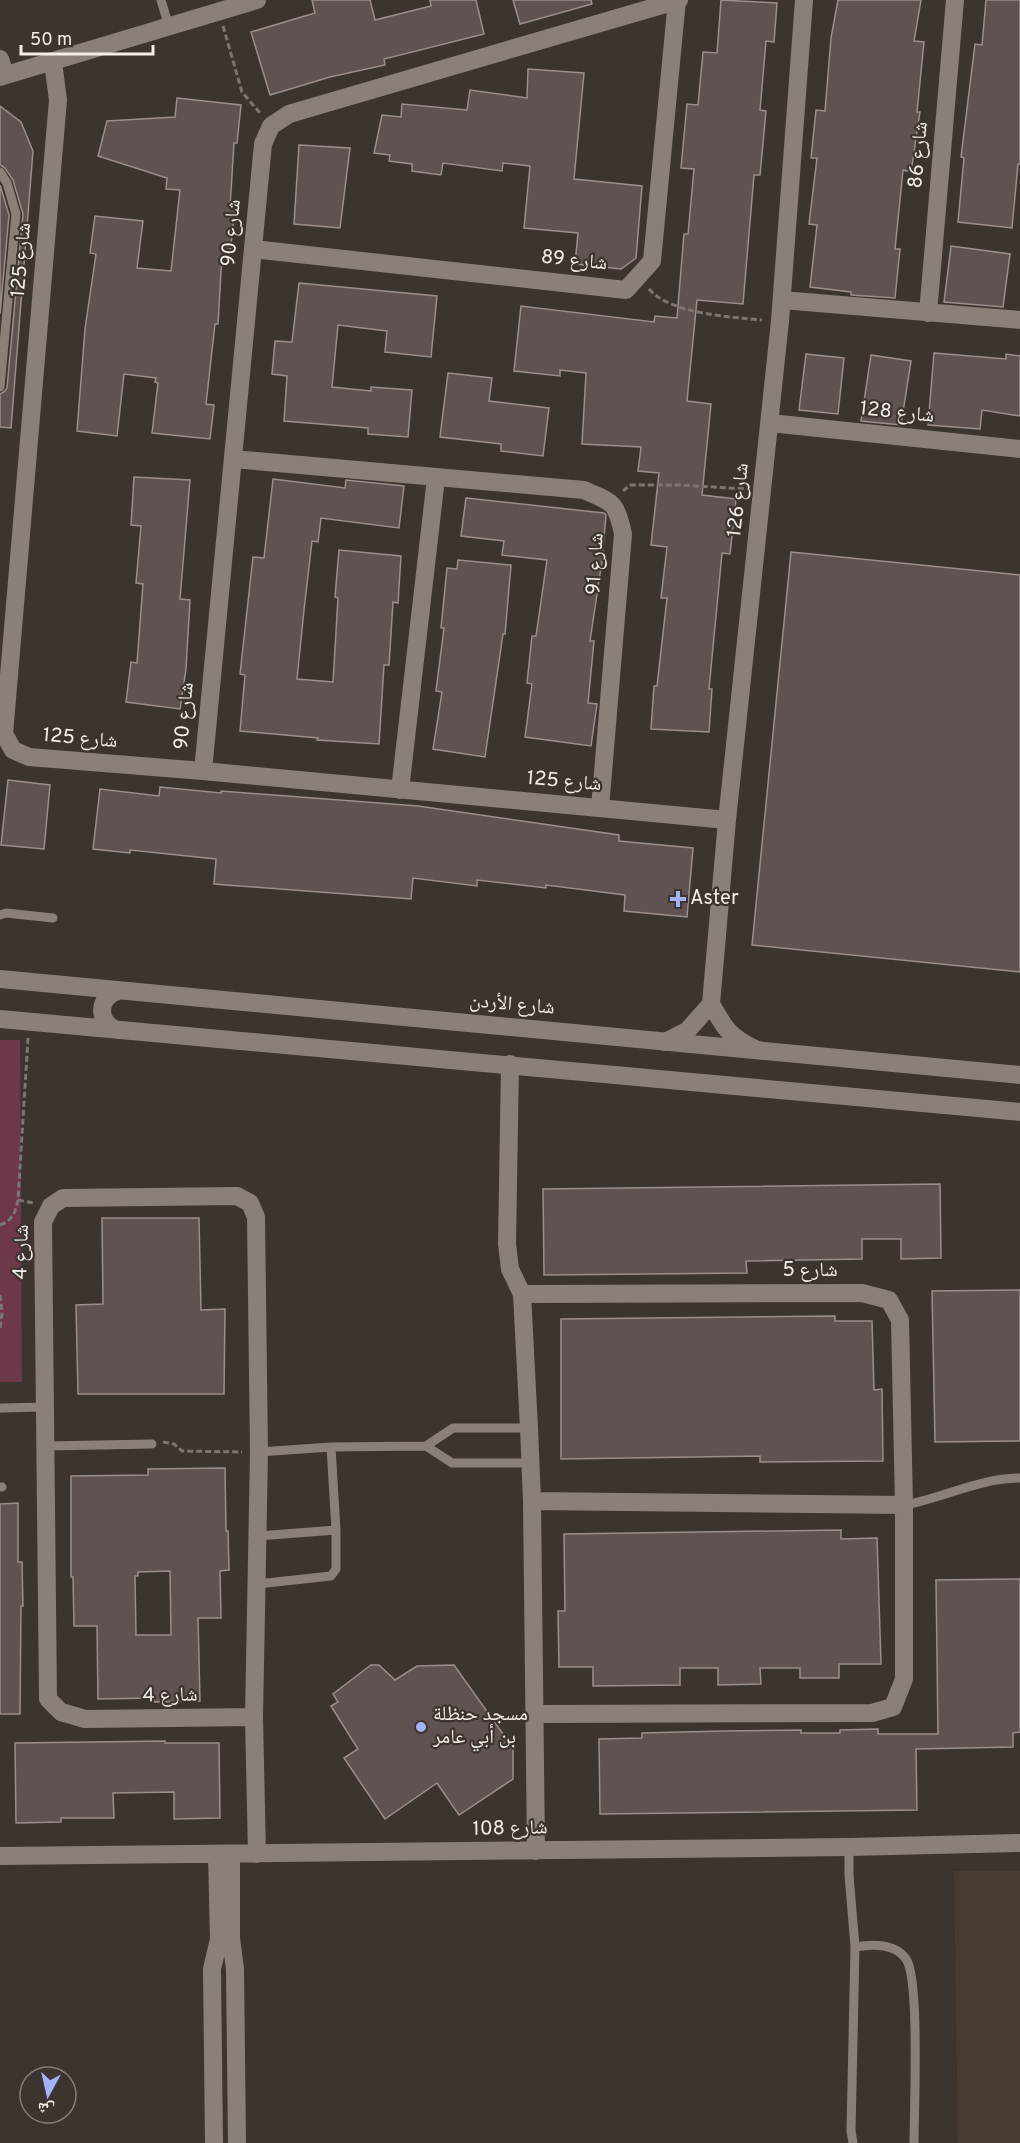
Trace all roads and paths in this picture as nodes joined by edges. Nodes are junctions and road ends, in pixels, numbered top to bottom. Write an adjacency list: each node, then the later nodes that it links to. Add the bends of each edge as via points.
1 (161, 0): 7 (lane)
2 (257, 0): 6 (street)
3 (678, 0): 10 (street, via 289,114); 13 (street, via 652,261)
4 (804, 0): 14 (street, شارع 126)
5 (955, 0): 15 (street, شارع 86)
6 (218, 12): 7 (street); 10 (path, via 243,92)
7 (169, 27): 8 (street)
8 (53, 62): 9 (street); 25 (street, شارع 125, via 58,100 4,734 14,750 28,757)
9 (2, 70)
10 (271, 126): 12 (street, شارع 90, via 263,144)
11 (0, 172): 18 (lane, via 8,183 16,214)
12 (253, 249): 13 (street, شارع 89, via 626,290); 21 (street, شارع 90)
13 (639, 276): 17 (path, via 656,297 697,312)
14 (782, 300): 15 (street); 17 (street, شارع 126)
15 (928, 314): 16 (street)
16 (1020, 320)
17 (780, 321): 19 (street, شارع 126)
18 (0, 387)
19 (770, 423): 20 (street, شارع 128); 23 (street, شارع 126)
20 (1020, 448)
21 (233, 459): 22 (street); 25 (street, شارع 90)
22 (436, 478): 24 (street, via 584,490); 26 (street)
23 (763, 490): 24 (path, via 630,485); 28 (street, شارع 126)
24 (611, 502): 27 (street, شارع 91, via 623,534)
25 (203, 771): 26 (street, شارع 125)
26 (400, 790): 27 (street, شارع 125)
27 (600, 808): 28 (street, شارع 125)
28 (727, 820): 33 (street, شارع 126)
29 (0, 915): 30 (lane)
30 (52, 918)
31 (0, 979): 32 (street, شارع الأردن)
32 (118, 991): 36 (street, via 107,996 101,1007 107,1024); 37 (street, شارع الأردن)
33 (711, 1004): 37 (street, via 687,1031); 38 (street, via 735,1039)
34 (0, 1019): 35 (street)
35 (29, 1022): 36 (street); 42 (path, via 18,1200 15,1214)
36 (117, 1030): 39 (street)
37 (665, 1042): 38 (street, شارع الأردن)
38 (755, 1049): 40 (street, شارع الأردن)
39 (510, 1064): 41 (street); 43 (street, via 507,1244 510,1269)
40 (1020, 1075)
41 (1020, 1112)
42 (0, 1225)
43 (522, 1293): 48 (street); 57 (street, شارع 5, via 862,1293 889,1300 900,1320)
44 (0, 1295): 45 (path)
45 (0, 1329)
46 (45, 1407): 47 (lane); 50 (street, شارع 4); 53 (street, شارع 4, via 43,1222 51,1206 63,1197 237,1196 250,1203 256,1217)
47 (0, 1408)
48 (529, 1428): 51 (lane, via 453,1428); 54 (street)
49 (152, 1444): 50 (lane); 53 (path, via 168,1442 182,1451)
50 (46, 1446): 62 (street, شارع 4, via 48,1699 61,1712 85,1719)
51 (426, 1446): 52 (lane); 54 (lane, via 452,1463)
52 (331, 1447): 53 (lane); 58 (lane)
53 (259, 1452): 59 (street, شارع 4)
54 (531, 1463): 56 (street)
55 (1020, 1478): 57 (lane, via 1004,1478)
56 (532, 1501): 57 (street); 61 (street)
57 (904, 1505): 61 (street, شارع 5, via 904,1679 893,1707 872,1713)
58 (336, 1530): 59 (lane); 60 (lane, via 336,1569 331,1576)
59 (258, 1536): 60 (street, شارع 4)
60 (257, 1584): 62 (street, شارع 4)
61 (535, 1714): 65 (street)
62 (254, 1717): 67 (street, شارع 4)
63 (1020, 1843): 64 (street, شارع 108)
64 (849, 1847): 65 (street, شارع 108); 69 (lane)
65 (536, 1851): 67 (street, شارع 108)
66 (224, 1854): 67 (street, شارع 108); 68 (street, شارع 108); 70 (street, via 219,1939); 71 (street)
67 (257, 1854)
68 (0, 1856)
69 (855, 1947): 74 (lane); 75 (lane, via 878,1945 901,1953 908,1961 914,2010)
70 (212, 1969): 71 (street); 72 (street)
71 (236, 1969): 73 (street)
72 (214, 2143)
73 (237, 2143)
74 (853, 2143)
75 (914, 2143)

